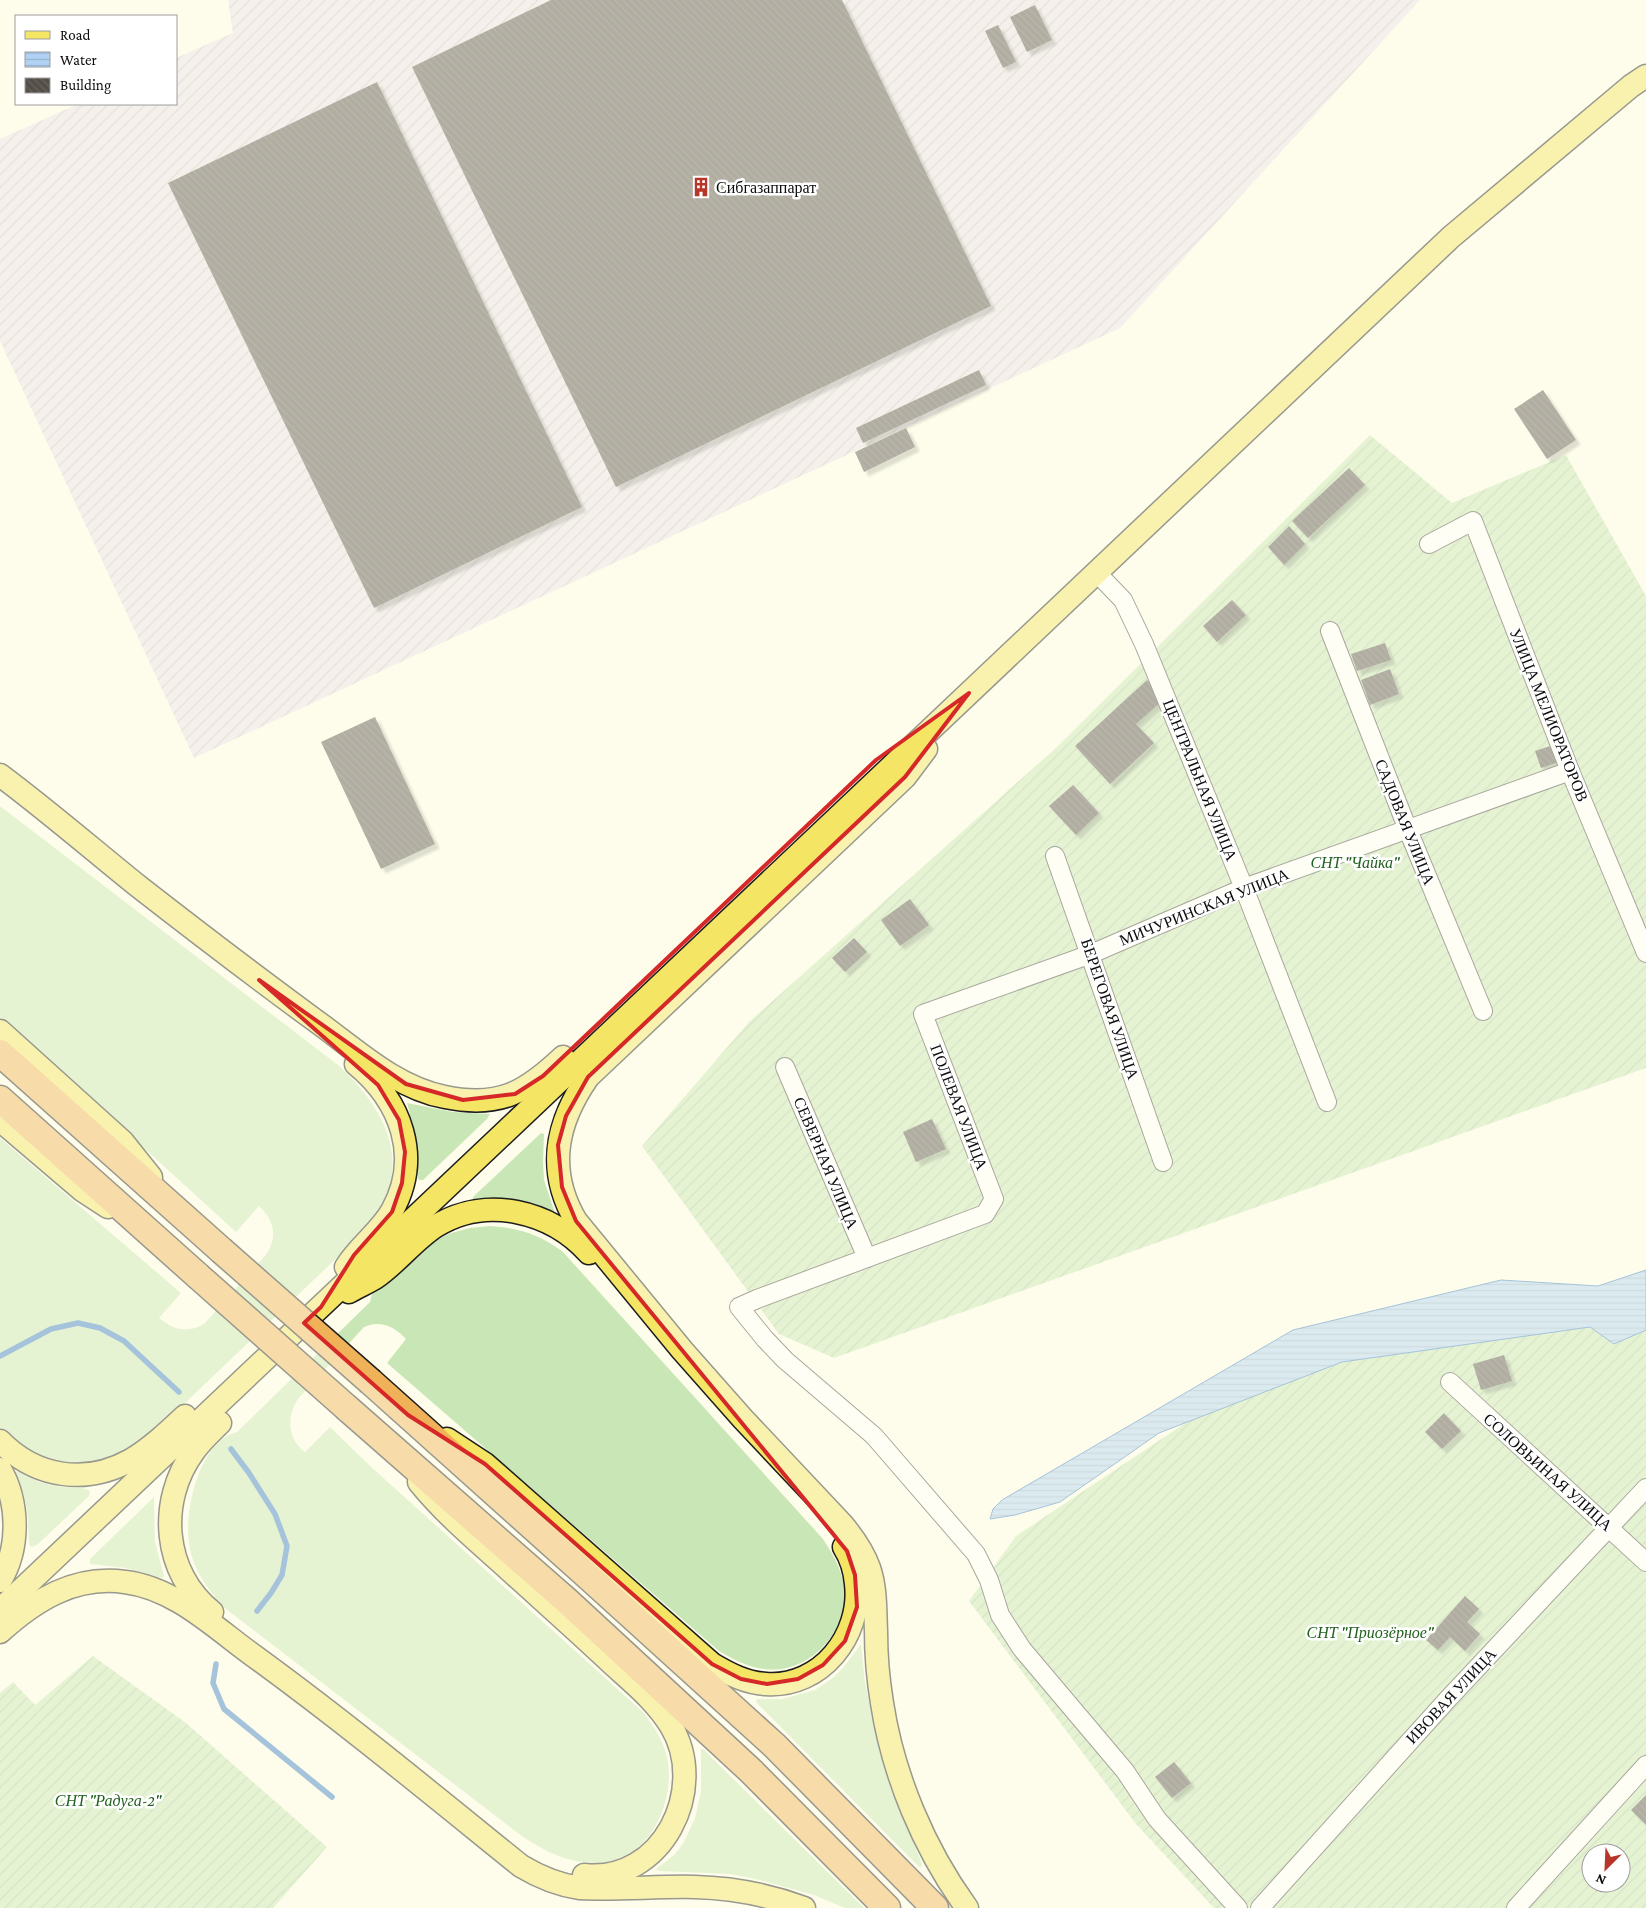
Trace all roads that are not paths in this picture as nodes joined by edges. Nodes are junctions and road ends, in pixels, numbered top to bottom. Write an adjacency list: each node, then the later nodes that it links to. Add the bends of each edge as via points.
1 (1646, 76): 3 (main road, via 1451,237)
2 (1430, 544): 6 (street, УЛИЦА МЕЛИОРАТОРОВ, via 1473,521)
3 (1096, 572): 5 (main road); 12 (street, ЦЕНТРАЛЬНАЯ УЛИЦА, via 1123,600 1144,644)
4 (1330, 631): 9 (street, САДОВАЯ УЛИЦА)
5 (969, 693): 15 (main road, via 876,760 543,1076 515,1094 486,1100 463,1100 406,1084); 28 (main road); 29 (main road, via 904,777 588,1077 573,1099 561,1130 558,1157 562,1186 570,1210)
6 (1570, 771): 9 (street, МИЧУРИНСКАЯ УЛИЦА); 13 (street, УЛИЦА МЕЛИОРАТОРОВ)
7 (0, 775): 11 (main road)
8 (0, 789): 11 (main road, via 94,859)
9 (1408, 830): 12 (street, МИЧУРИНСКАЯ УЛИЦА); 16 (street, САДОВАЯ УЛИЦА)
10 (1055, 856): 14 (street, БЕРЕГОВАЯ УЛИЦА)
11 (140, 887): 15 (main road)
12 (1244, 888): 14 (street, МИЧУРИНСКАЯ УЛИЦА); 22 (street, ЦЕНТРАЛЬНАЯ УЛИЦА)
13 (1646, 953)
14 (1091, 954): 17 (street, МИЧУРИНСКАЯ УЛИЦА); 24 (street, БЕРЕГОВАЯ УЛИЦА)
15 (259, 980): 28 (main road, via 378,1085 394,1108 403,1135 405,1169 394,1206 381,1228 354,1255)
16 (1483, 1011)
17 (923, 1014): 27 (street, ПОЛЕВАЯ УЛИЦА, via 994,1200 985,1214)
18 (0, 1031): 25 (main road, via 123,1142)
19 (0, 1053): 25 (highway)
20 (786, 1068): 27 (street, СЕВЕРНАЯ УЛИЦА)
21 (0, 1099): 26 (highway)
22 (1328, 1102)
23 (0, 1120): 26 (main road, via 82,1190)
24 (1163, 1162)
25 (183, 1216): 32 (highway, bridge)
26 (161, 1242): 34 (highway, bridge)
27 (867, 1258): 50 (street, via 739,1307 786,1360 874,1436 976,1554 989,1580 1000,1615 1022,1649 1126,1771 1157,1819)
28 (321, 1307): 29 (main road, via 376,1277 443,1222 473,1211 504,1210 549,1223 581,1245); 30 (main road)
29 (682, 1350): 33 (main road)
30 (253, 1372): 35 (main road, via 206,1397 133,1458 104,1471 79,1474 46,1471 20,1458); 41 (main road); 43 (main road, via 227,1415 194,1450 179,1478 170,1521 173,1552 185,1582 197,1599 260,1650)
31 (1450, 1382): 38 (street, СОЛОВЬИНАЯ УЛИЦА)
32 (408, 1414): 33 (main road, via 486,1464 712,1664 747,1680 783,1683 812,1673 824,1665 845,1641 857,1607 855,1576 847,1551 839,1539); 48 (highway, via 775,1746)
33 (743, 1419): 49 (main road, via 841,1523 866,1561 874,1584 882,1705 894,1753 904,1787 929,1846)
34 (382, 1440): 44 (main road, via 441,1509 562,1617 661,1712 679,1742 683,1758 683,1794 672,1828 650,1854 617,1872 589,1876 561,1871 526,1854 456,1801); 47 (highway, via 567,1601 736,1757)
35 (0, 1441)
36 (0, 1469): 40 (main road, via 12,1499 15,1529 9,1561)
37 (1646, 1488): 38 (street, ИВОВАЯ УЛИЦА)
38 (1609, 1527): 39 (street, СОЛОВЬИНАЯ УЛИЦА); 51 (street, ИВОВАЯ УЛИЦА, via 1446,1700)
39 (1646, 1562)
40 (0, 1581)
41 (0, 1610)
42 (0, 1632): 43 (main road, via 28,1609 66,1587 106,1580 125,1582 157,1590 184,1605)
43 (310, 1697): 44 (main road)
44 (398, 1765): 46 (main road, via 521,1866 548,1881 580,1888 724,1889 768,1896)
45 (1646, 1765): 52 (street)
46 (804, 1908)
47 (886, 1908)
48 (935, 1908)
49 (967, 1908)
50 (1238, 1908)
51 (1260, 1908)
52 (1516, 1908)

